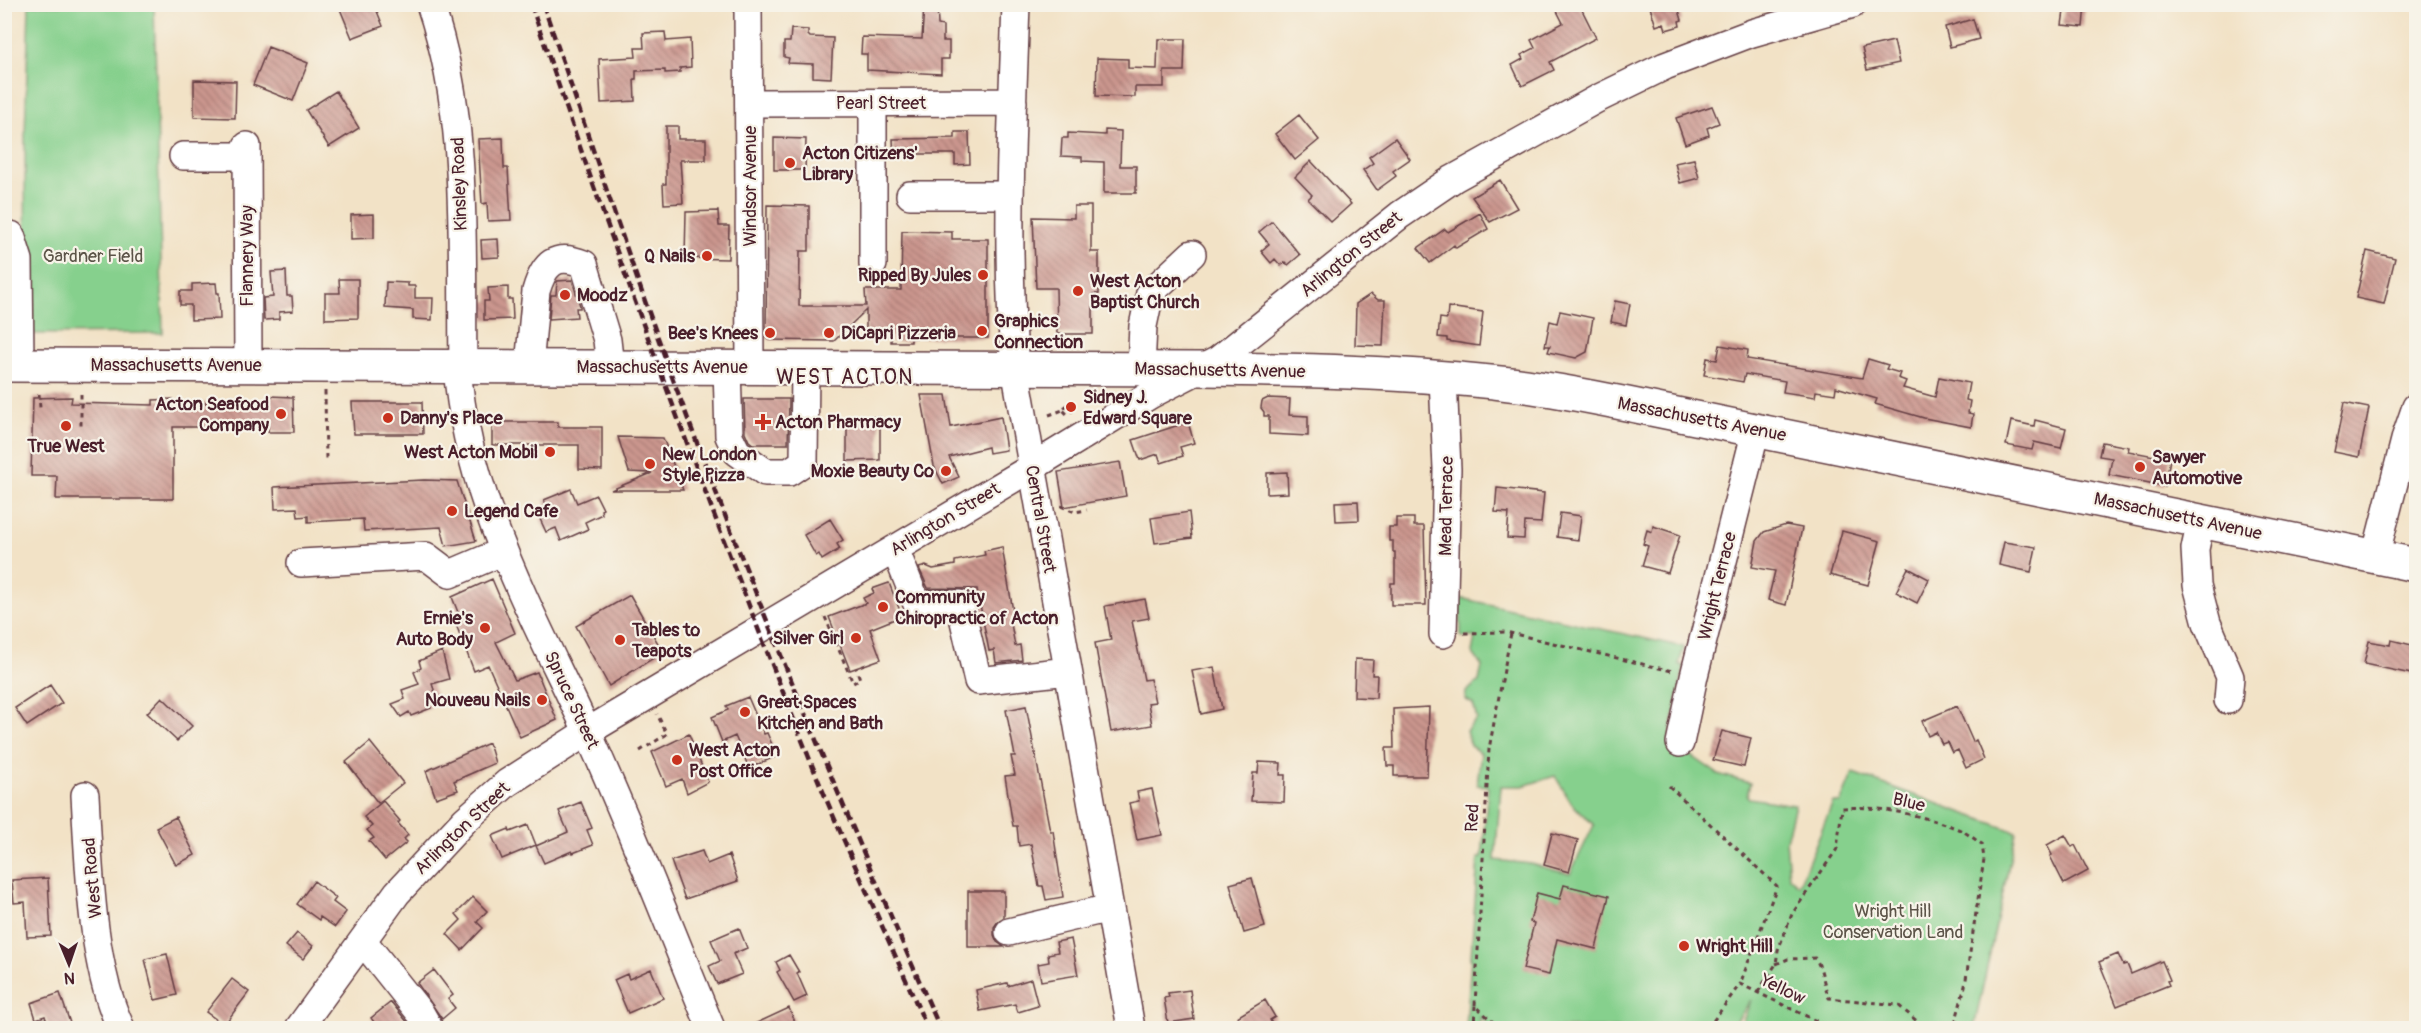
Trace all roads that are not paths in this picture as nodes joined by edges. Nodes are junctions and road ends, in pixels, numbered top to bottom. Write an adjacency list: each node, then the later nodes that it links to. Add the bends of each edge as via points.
1 (430, 4): 15 (street, Kinsley Road, via 446,64 459,143)
2 (748, 4): 6 (street, Windsor Avenue)
3 (1016, 4): 5 (street, Central Street)
4 (1853, 4): 22 (street, Arlington Street, via 1752,33 1665,66 1514,144 1410,207 1233,349)
5 (1013, 102): 7 (street, Pearl Street); 10 (street, Central Street)
6 (750, 103): 7 (street, Pearl Street); 18 (street, Windsor Avenue)
7 (873, 103): 13 (street)
8 (183, 156): 23 (street, Flannery Way, via 247,151)
9 (910, 195): 10 (street)
10 (1010, 195): 20 (street, Central Street)
11 (4, 234): 14 (street, via 11,235 19,260)
12 (1192, 254): 21 (street, via 1150,294 1143,326)
13 (873, 264)
14 (12, 365): 23 (main road, Massachusetts Avenue)
15 (460, 366): 16 (main road, Massachusetts Avenue); 23 (main road, Massachusetts Avenue); 30 (street, Spruce Street, via 459,395 471,457)
16 (529, 366): 17 (main road, Massachusetts Avenue); 17 (street, via 536,291 552,261 557,259 584,264 607,340)
17 (610, 367): 18 (main road, Massachusetts Avenue)
18 (738, 367): 19 (main road, Massachusetts Avenue); 19 (street, Windsor Avenue, via 729,436 737,452 765,472 789,472 804,462)
19 (806, 367): 20 (main road, Massachusetts Avenue)
20 (1015, 368): 21 (main road, Massachusetts Avenue); 27 (street, Central Street)
21 (1141, 368): 22 (main road, Massachusetts Avenue)
22 (1200, 369): 24 (main road, Massachusetts Avenue); 27 (street, Arlington Street)
23 (240, 376)
24 (1443, 378): 26 (main road, Massachusetts Avenue, via 1561,391); 34 (street, Mead Terrace, via 1447,469)
25 (2416, 407): 31 (street)
26 (1756, 430): 28 (main road, Massachusetts Avenue); 38 (street, Wright Terrace)
27 (1031, 468): 29 (street, Arlington Street); 35 (street, Central Street)
28 (2201, 521): 31 (main road, Massachusetts Avenue); 36 (street, via 2195,549 2197,585 2207,623 2230,677)
29 (895, 549): 35 (street, via 917,604 960,604 978,681); 37 (street, Arlington Street)
30 (504, 551): 32 (street, via 450,573 426,556); 37 (street, Spruce Street)
31 (2375, 557): 33 (main road, Massachusetts Avenue)
32 (301, 563)
33 (2416, 565)
34 (1443, 634)
35 (1068, 671): 40 (street, Central Street)
36 (2228, 700)
37 (587, 732): 42 (street, Arlington Street, via 507,783 465,820 397,893); 46 (street, Spruce Street)
38 (1680, 743)
39 (85, 795): 43 (street, West Road, via 100,958 111,1006)
40 (1110, 908): 41 (street); 47 (street, Central Street)
41 (1009, 932)
42 (363, 941): 44 (street, Arlington Street); 45 (street)
43 (121, 1029)
44 (299, 1029)
45 (429, 1029)
46 (711, 1029)
47 (1131, 1029)

